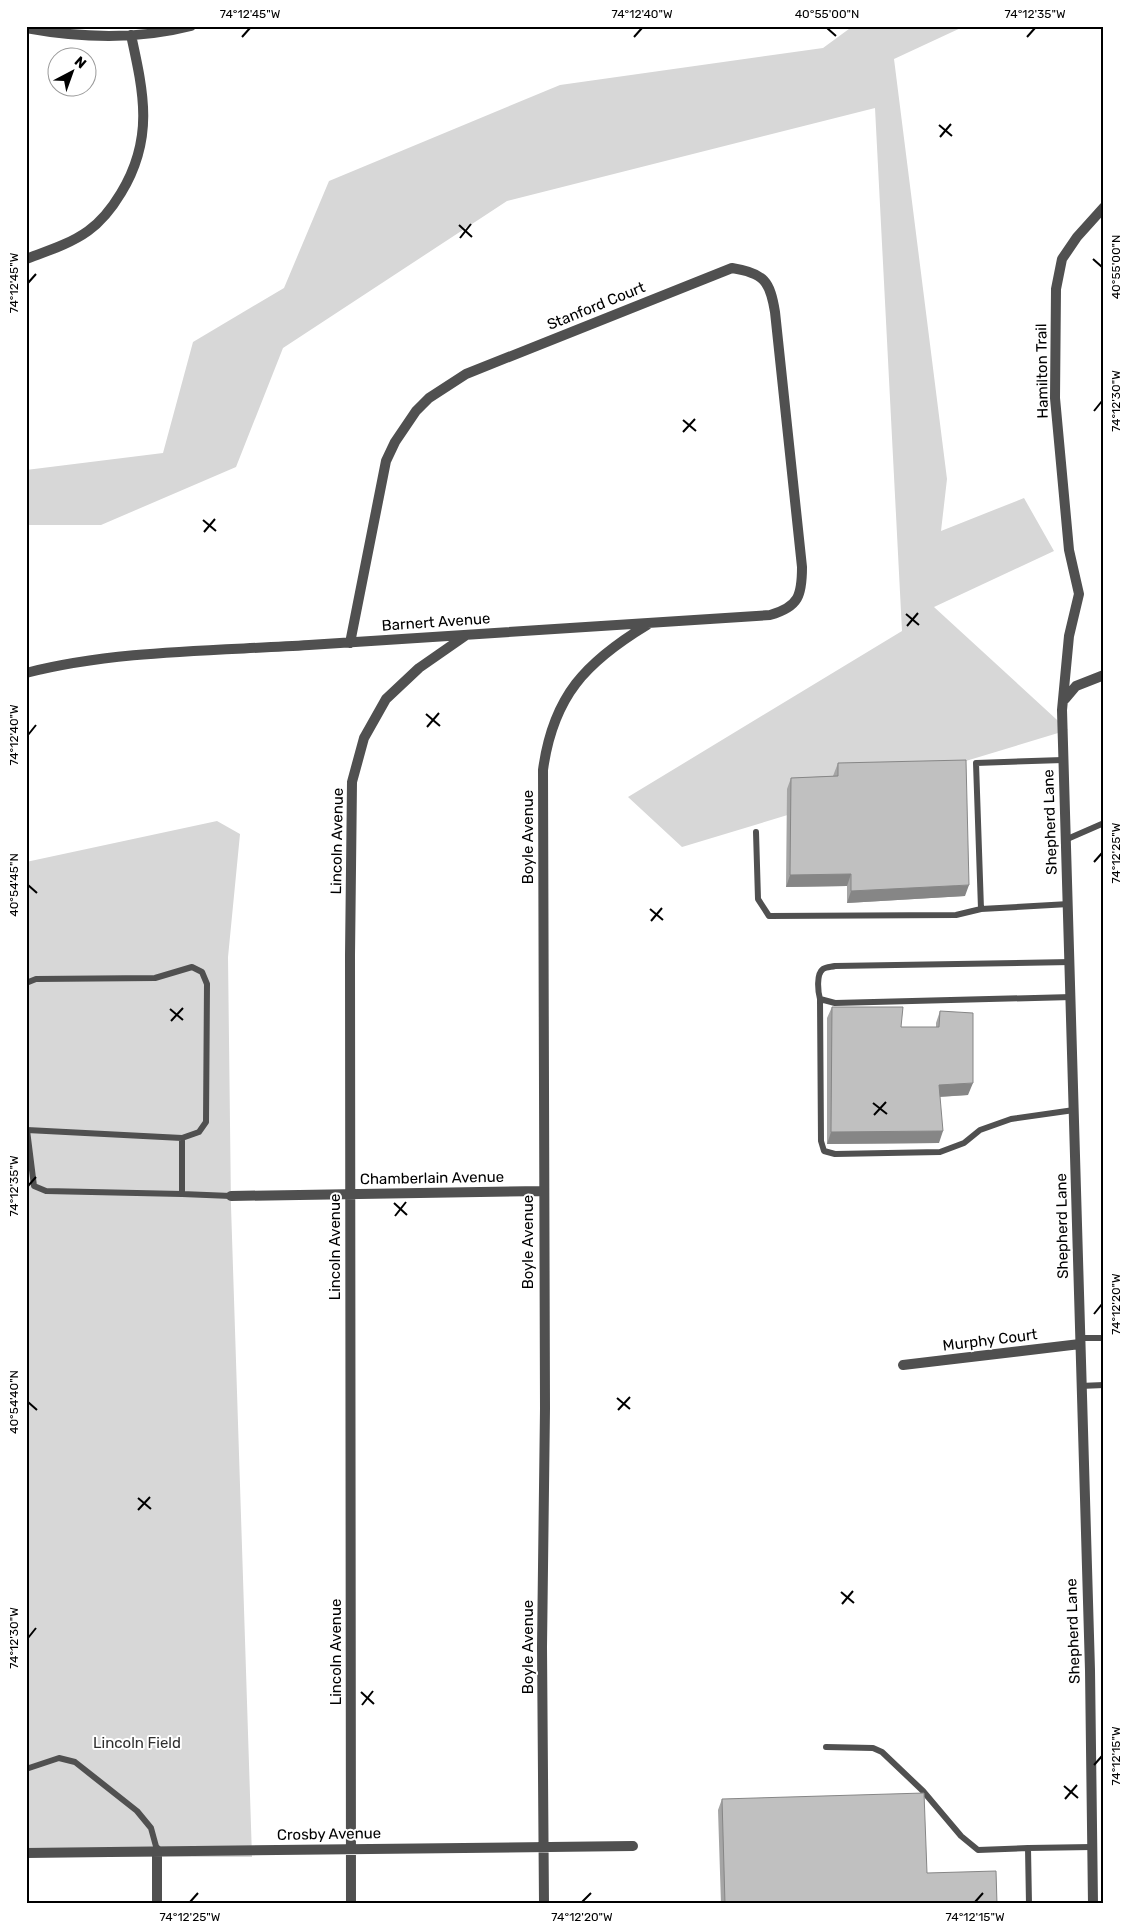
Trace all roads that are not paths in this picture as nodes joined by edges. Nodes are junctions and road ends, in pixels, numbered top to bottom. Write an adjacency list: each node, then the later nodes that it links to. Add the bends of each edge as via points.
1 (190, 26): 3 (street)
2 (26, 28): 3 (street, via 91,36)
3 (131, 35): 5 (street, via 143,87 143,119 137,162 114,205 102,220 74,239)
4 (1104, 207): 6 (street, Hamilton Trail, via 1077,237 1062,260 1056,289 1055,398)
5 (26, 259)
6 (1069, 550): 13 (street, Shepherd Lane, via 1079,594 1069,636)
7 (800, 553): 8 (street, Barnert Avenue, via 802,587 796,602 784,611 770,615); 10 (street, Stanford Court, via 773,298 762,277 732,268 466,374 429,398 405,425 386,461)
8 (650, 623): 9 (street, Barnert Avenue); 27 (street, Boyle Avenue, via 621,640 581,675 559,709 546,746 542,819)
9 (466, 635): 10 (street, Barnert Avenue); 29 (street, Lincoln Avenue, via 419,668 386,699 364,738 352,782)
10 (350, 643): 11 (street, Barnert Avenue, via 76,662)
11 (26, 672)
12 (1104, 675): 13 (street, via 1076,686)
13 (1064, 700): 14 (street, Shepherd Lane)
14 (1063, 760): 17 (street, Shepherd Lane); 19 (lane, via 976,763)
15 (1104, 823): 17 (lane)
16 (756, 832): 19 (lane, via 758,899 769,916 956,915)
17 (1065, 840): 18 (street, Shepherd Lane)
18 (1069, 904): 19 (lane); 20 (street, Shepherd Lane)
19 (981, 909)
20 (1071, 962): 22 (street, Shepherd Lane); 23 (lane, via 835,966 823,968 819,973)
21 (26, 983): 26 (lane, via 36,980 155,978 192,967 202,972 207,984 206,1122 199,1132)
22 (1072, 998): 23 (lane, via 835,1003); 24 (street, Shepherd Lane)
23 (820, 999): 24 (lane, via 821,1141 824,1151 835,1154 940,1152 964,1142 980,1130 1011,1120)
24 (1074, 1110): 32 (street, Shepherd Lane)
25 (26, 1130): 26 (lane); 28 (lane, via 34,1186 46,1192)
26 (182, 1138): 28 (lane)
27 (543, 1191): 29 (street, Chamberlain Avenue); 39 (street, Boyle Avenue)
28 (182, 1194): 30 (lane)
29 (350, 1194): 30 (street, Chamberlain Avenue); 42 (street, Lincoln Avenue)
30 (231, 1196)
31 (1104, 1338): 32 (lane)
32 (1080, 1341): 33 (street, Murphy Court); 34 (street, Shepherd Lane)
33 (903, 1365)
34 (1080, 1386): 35 (lane); 40 (street, Shepherd Lane, via 1090,1670)
35 (1104, 1386)
36 (826, 1747): 41 (lane, via 873,1748 882,1752 923,1791 960,1836 978,1850)
37 (26, 1769): 43 (lane, via 60,1758 75,1762 137,1811 151,1828)
38 (633, 1846): 39 (street, Crosby Avenue)
39 (544, 1847): 42 (street, Crosby Avenue); 47 (street, Boyle Avenue)
40 (1092, 1847): 41 (lane); 49 (street, Shepherd Lane)
41 (1028, 1848): 48 (lane)
42 (352, 1849): 43 (street, Crosby Avenue); 46 (street, Lincoln Avenue)
43 (157, 1850): 44 (street, Crosby Avenue); 45 (street)
44 (26, 1853)
45 (157, 1904)
46 (352, 1904)
47 (544, 1904)
48 (1029, 1904)
49 (1093, 1904)

